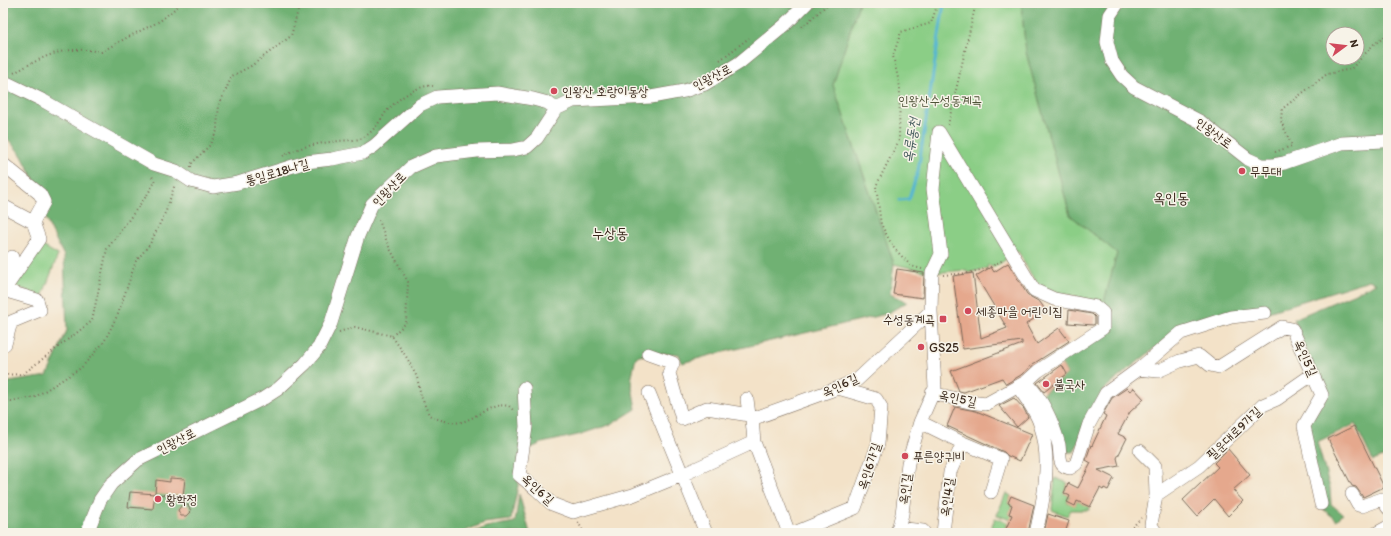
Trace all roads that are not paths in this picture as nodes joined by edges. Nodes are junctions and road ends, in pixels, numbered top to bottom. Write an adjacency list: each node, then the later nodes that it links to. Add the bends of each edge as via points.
1 (807, 3): 4 (street, 인왕산로, via 785,26 739,63 705,84 651,97 573,101)
2 (1118, 3): 5 (street, 인왕산로, via 1110,15 1107,42 1112,61 1122,76 1134,86 1201,122 1248,158 1261,164 1273,165 1342,143)
3 (8, 77): 4 (street, 통일로18나길, via 42,100 154,164 213,187 238,184 306,162 363,153 420,105 437,97 497,93 548,103)
4 (556, 109): 41 (street, 인왕산로, via 537,138 526,147 436,156 411,167 372,204 358,236 331,323 319,347 305,364 278,389 264,398 138,460 111,484 100,500)
5 (1388, 140)
6 (3, 164): 8 (street, via 40,194 44,202)
7 (3, 206): 8 (street)
8 (33, 222): 12 (street, via 39,239)
9 (12, 256): 10 (street)
10 (3, 272)
11 (932, 274): 13 (street, 옥인길); 19 (street, 옥인5길, via 941,254 933,189 939,132 1034,290 1054,299 1096,307 1103,313 1102,328)
12 (4, 290): 15 (street, via 38,300 40,310 12,322)
13 (931, 311): 21 (street, 옥인6길, via 857,380); 23 (street, 옥인길, via 934,388)
14 (1265, 313): 17 (street, via 1231,317 1181,333)
15 (6, 344)
16 (648, 354): 26 (street, via 673,363 668,373)
17 (1139, 368): 18 (street, 옥인5길, via 1158,371 1199,356 1210,365 1219,367 1282,327 1292,329); 19 (street, via 1106,393 1089,424 1076,464 1070,468 1062,463 1054,429 1039,398)
18 (1313, 374): 35 (street, 필운대로9가길, via 1263,405 1199,466); 36 (street, 옥인5길, via 1322,395 1304,426)
19 (1022, 384): 23 (street, 옥인5길, via 986,404); 46 (street, via 1040,422 1045,442 1044,496)
20 (524, 388): 32 (street, 옥인6길, via 526,427 519,475 552,504 573,512 633,495)
21 (838, 388): 25 (street, 옥인6길); 44 (street, 옥인6가길, via 876,399 881,407 878,444 855,508)
22 (649, 393): 28 (street)
23 (932, 393): 27 (street, 옥인길)
24 (747, 399): 25 (street)
25 (750, 417): 26 (street, 옥인6길, via 706,408); 29 (street)
26 (682, 419): 28 (street, 옥인6길)
27 (920, 422): 30 (street); 39 (street, 옥인길, via 908,463 902,514)
28 (663, 429): 32 (street)
29 (754, 442): 32 (street, 옥인6길); 43 (street)
30 (963, 443): 33 (street, via 1001,459); 45 (street, 옥인4길, via 950,472)
31 (1140, 451): 35 (street, via 1155,466)
32 (682, 475): 42 (street)
33 (991, 492)
34 (1352, 494): 37 (street, via 1358,505 1382,499)
35 (1156, 495): 47 (street, via 1151,525)
36 (1321, 504)
37 (1388, 508)
38 (1388, 526): 48 (street)
39 (897, 530): 40 (street, 옥인4길)
40 (923, 532): 45 (street, 옥인4길)
41 (87, 533)
42 (706, 533)
43 (789, 533)
44 (794, 533)
45 (942, 533)
46 (1036, 533)
47 (1156, 533)
48 (1377, 533)

